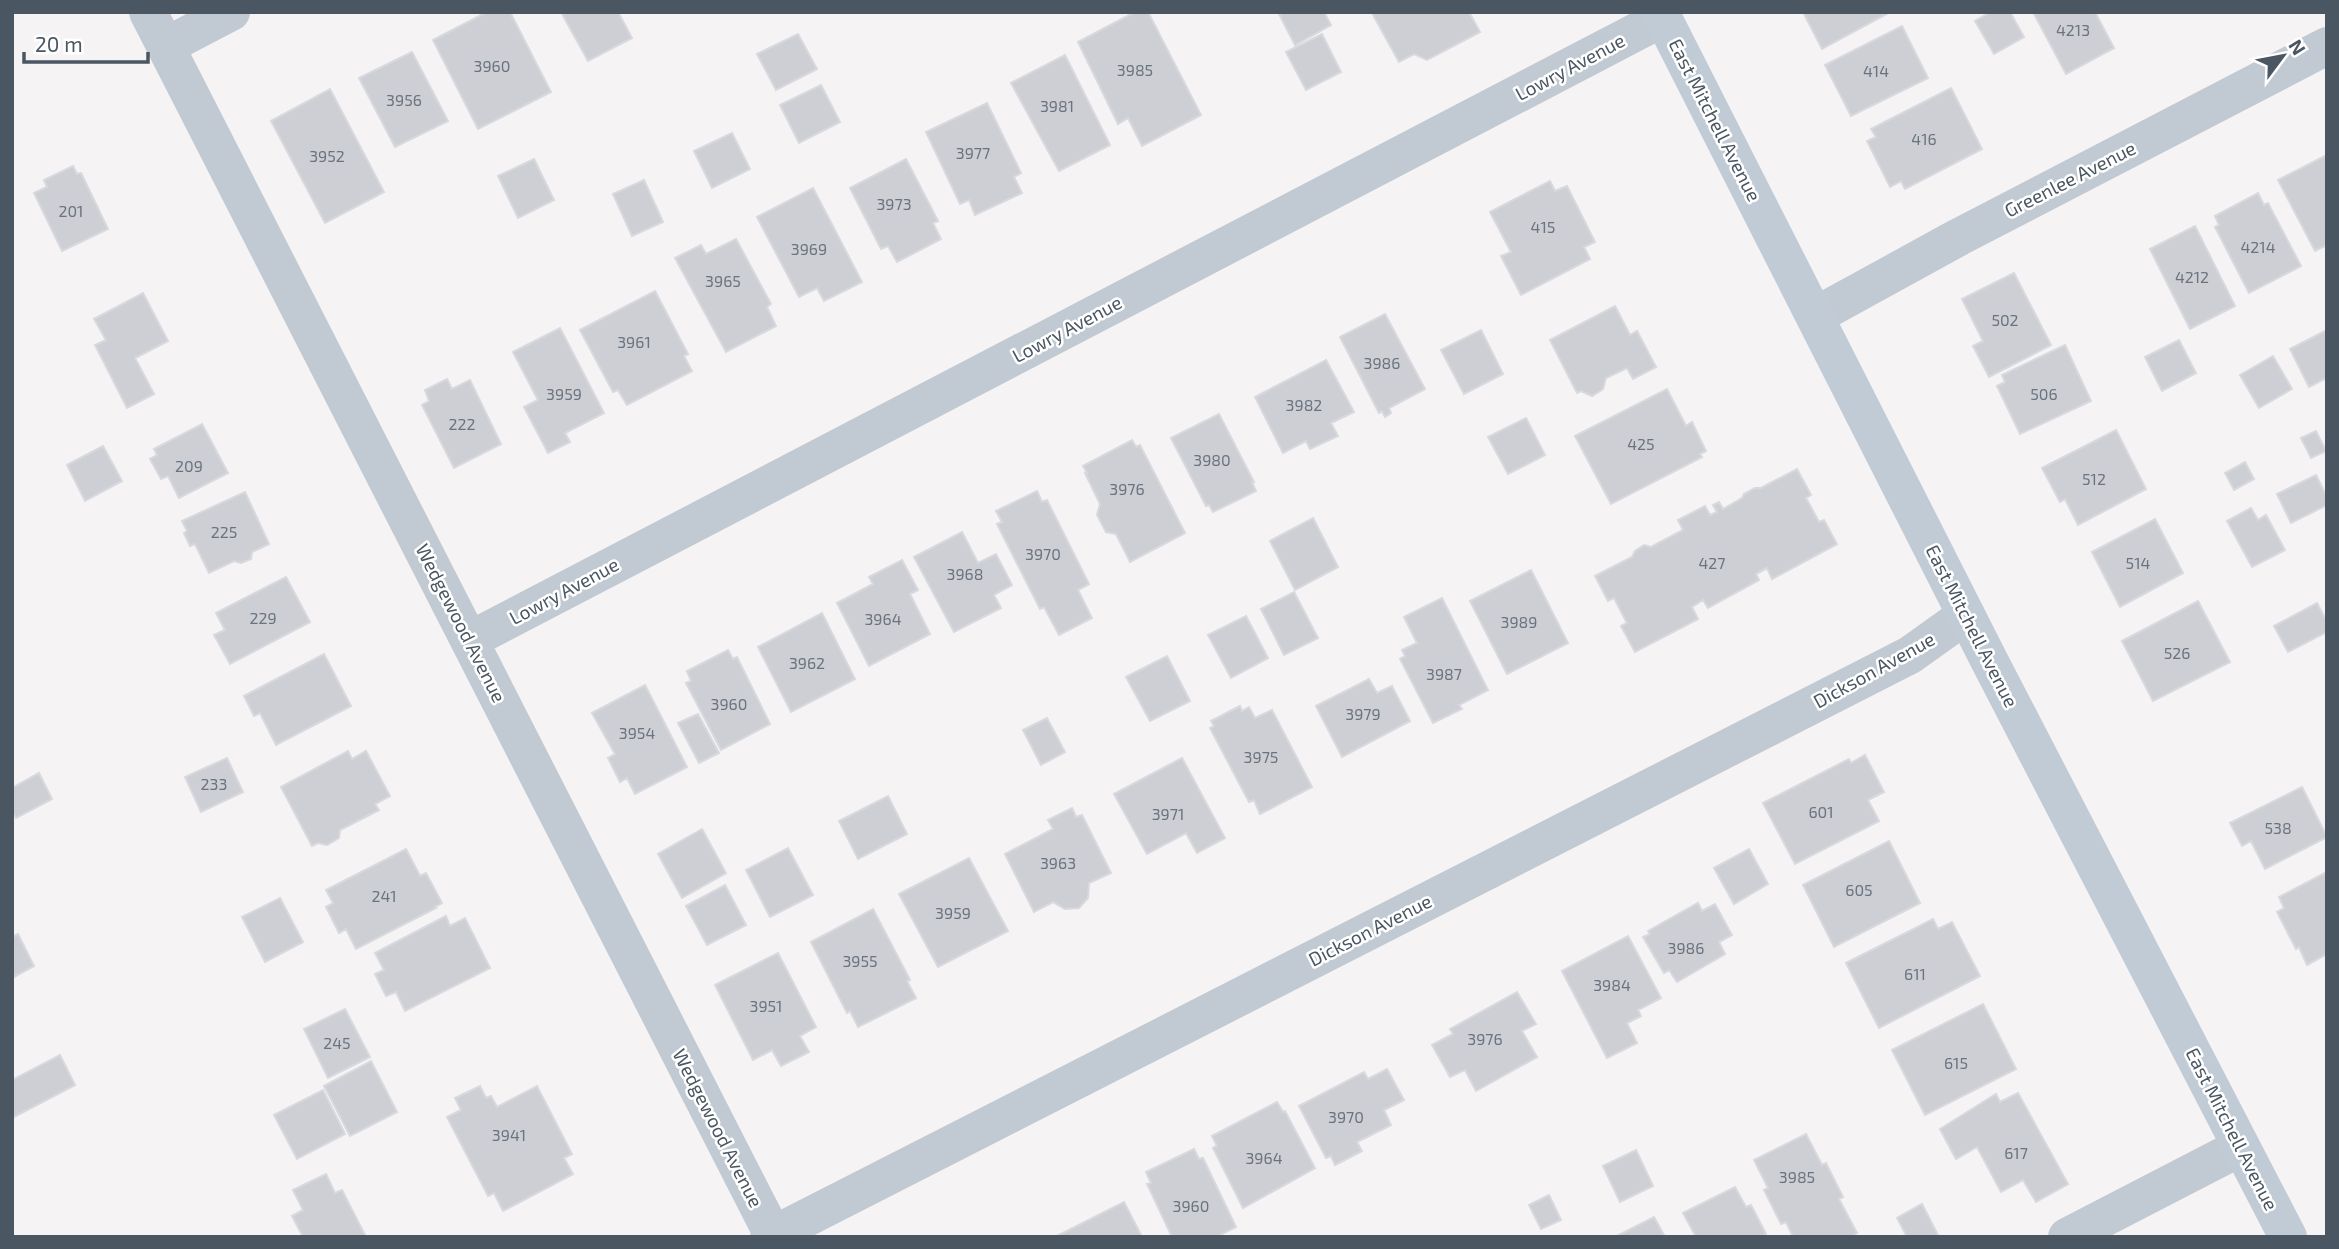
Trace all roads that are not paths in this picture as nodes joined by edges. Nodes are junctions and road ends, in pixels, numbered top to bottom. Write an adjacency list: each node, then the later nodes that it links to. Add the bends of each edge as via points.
1 (148, 12): 4 (street, Wedgewood Avenue)
2 (230, 12): 4 (street)
3 (1662, 15): 6 (street, East Mitchell Avenue); 8 (street, Lowry Avenue)
4 (166, 46): 8 (street, Wedgewood Avenue)
5 (2327, 46): 6 (street, Greenlee Avenue)
6 (1815, 316): 7 (street, East Mitchell Avenue)
7 (1966, 615): 9 (street, East Mitchell Avenue); 10 (street, Dickson Avenue, via 1910,655)
8 (470, 639): 10 (street, Wedgewood Avenue)
9 (2241, 1147): 11 (street); 12 (street, East Mitchell Avenue)
10 (771, 1236)
11 (2067, 1237)
12 (2288, 1237)

